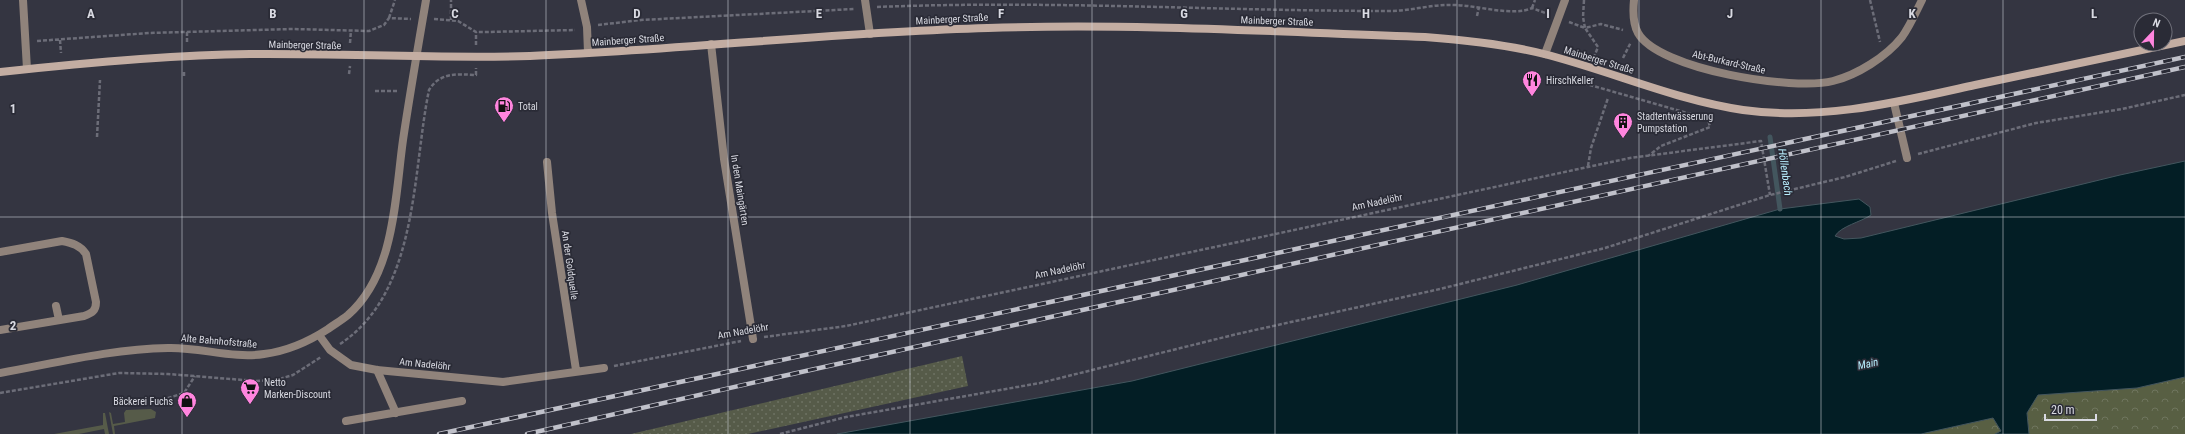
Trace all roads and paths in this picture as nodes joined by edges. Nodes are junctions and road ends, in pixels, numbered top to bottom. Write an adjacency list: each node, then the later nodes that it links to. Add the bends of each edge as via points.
1 (23, 0): 27 (street)
2 (395, 0): 16 (path)
3 (426, 0): 18 (street, Alte Bahnhofstraße)
4 (451, 0): 19 (path)
5 (581, 0): 20 (street)
6 (1535, 0): 14 (path)
7 (1565, 0): 17 (street)
8 (1584, 0): 21 (path)
9 (1634, 0): 11 (street, Abt-Burkard-Straße, via 1634,17 1638,33 1659,52 1711,70 1786,84 1833,81 1868,65 1902,37)
10 (1870, 0): 26 (path)
11 (1922, 0)
12 (866, 4): 13 (path, via 1001,3 1390,11 1454,5); 20 (path, via 641,20); 24 (street)
13 (1479, 7): 14 (path, via 1525,11); 15 (path)
14 (1532, 8): 17 (path)
15 (1477, 16)
16 (389, 18): 18 (path); 23 (path, via 384,25 369,31 293,29)
17 (1559, 18): 21 (path); 32 (street)
18 (422, 19): 19 (path); 33 (street, Alte Bahnhofstraße)
19 (451, 20): 20 (path, via 458,21 476,32 569,31)
20 (587, 27): 31 (street)
21 (1585, 28): 22 (path, via 1601,24); 30 (path)
22 (1622, 29)
23 (187, 32): 27 (path); 28 (path)
24 (870, 34): 29 (main road, Mainberger Straße); 32 (main road, Mainberger Straße, via 1029,27 1251,30 1453,39 1505,45)
25 (2185, 40): 44 (main road, Mainberger Straße)
26 (1880, 41)
27 (25, 42): 34 (street)
28 (187, 42)
29 (711, 44): 31 (main road, Mainberger Straße); 56 (street, In den Maingärten, via 724,159)
30 (1598, 47)
31 (588, 52): 33 (main road, Mainberger Straße, via 531,56)
32 (1545, 54): 44 (main road, Mainberger Straße, via 1708,103 1743,110 1824,113)
33 (416, 57): 34 (main road, Mainberger Straße, via 259,54); 55 (street, Alte Bahnhofstraße, via 387,247 361,302 348,316)
34 (27, 69): 36 (main road, Mainberger Straße)
35 (184, 71): 38 (path)
36 (0, 72)
37 (476, 75): 41 (path, via 455,74 442,77 434,82)
38 (184, 76)
39 (100, 80): 45 (path)
40 (1583, 83): 46 (path, via 1708,119 1710,127 1661,146)
41 (429, 90)
42 (2185, 94): 47 (path, via 2122,109 2036,123)
43 (1608, 98): 49 (path, via 1591,148)
44 (1894, 103): 47 (street)
45 (97, 137)
46 (1648, 156): 49 (path, Am Nadelöhr); 50 (path, Am Nadelöhr, via 1761,141)
47 (1907, 158): 50 (path)
48 (547, 162): 60 (street, An der Goldquelle, via 552,213)
49 (1588, 166): 56 (path, Am Nadelöhr, via 846,326)
50 (1770, 195): 68 (path, via 1606,248 1440,289 1237,334 1040,383 846,417)
51 (0, 252): 53 (street, via 62,241 71,242 82,248 86,254 96,308 92,313)
52 (56, 306): 53 (street)
53 (59, 320): 54 (street)
54 (0, 330)
55 (319, 335): 57 (street, Am Nadelöhr); 61 (street, Alte Bahnhofstraße, via 285,350 263,354 242,355 178,348 145,348)
56 (753, 339): 58 (path, Am Nadelöhr)
57 (330, 350): 59 (street, Am Nadelöhr, via 351,366); 62 (path, via 293,375 276,380)
58 (604, 368): 60 (street, Am Nadelöhr)
59 (377, 370): 60 (street, Am Nadelöhr, via 503,382); 66 (street)
60 (576, 370)
61 (0, 373)
62 (196, 375): 63 (path, via 120,374); 64 (path, via 184,393)
63 (0, 393)
64 (162, 400)
65 (462, 401): 66 (street)
66 (396, 413): 67 (street)
67 (346, 422)
68 (780, 434)

